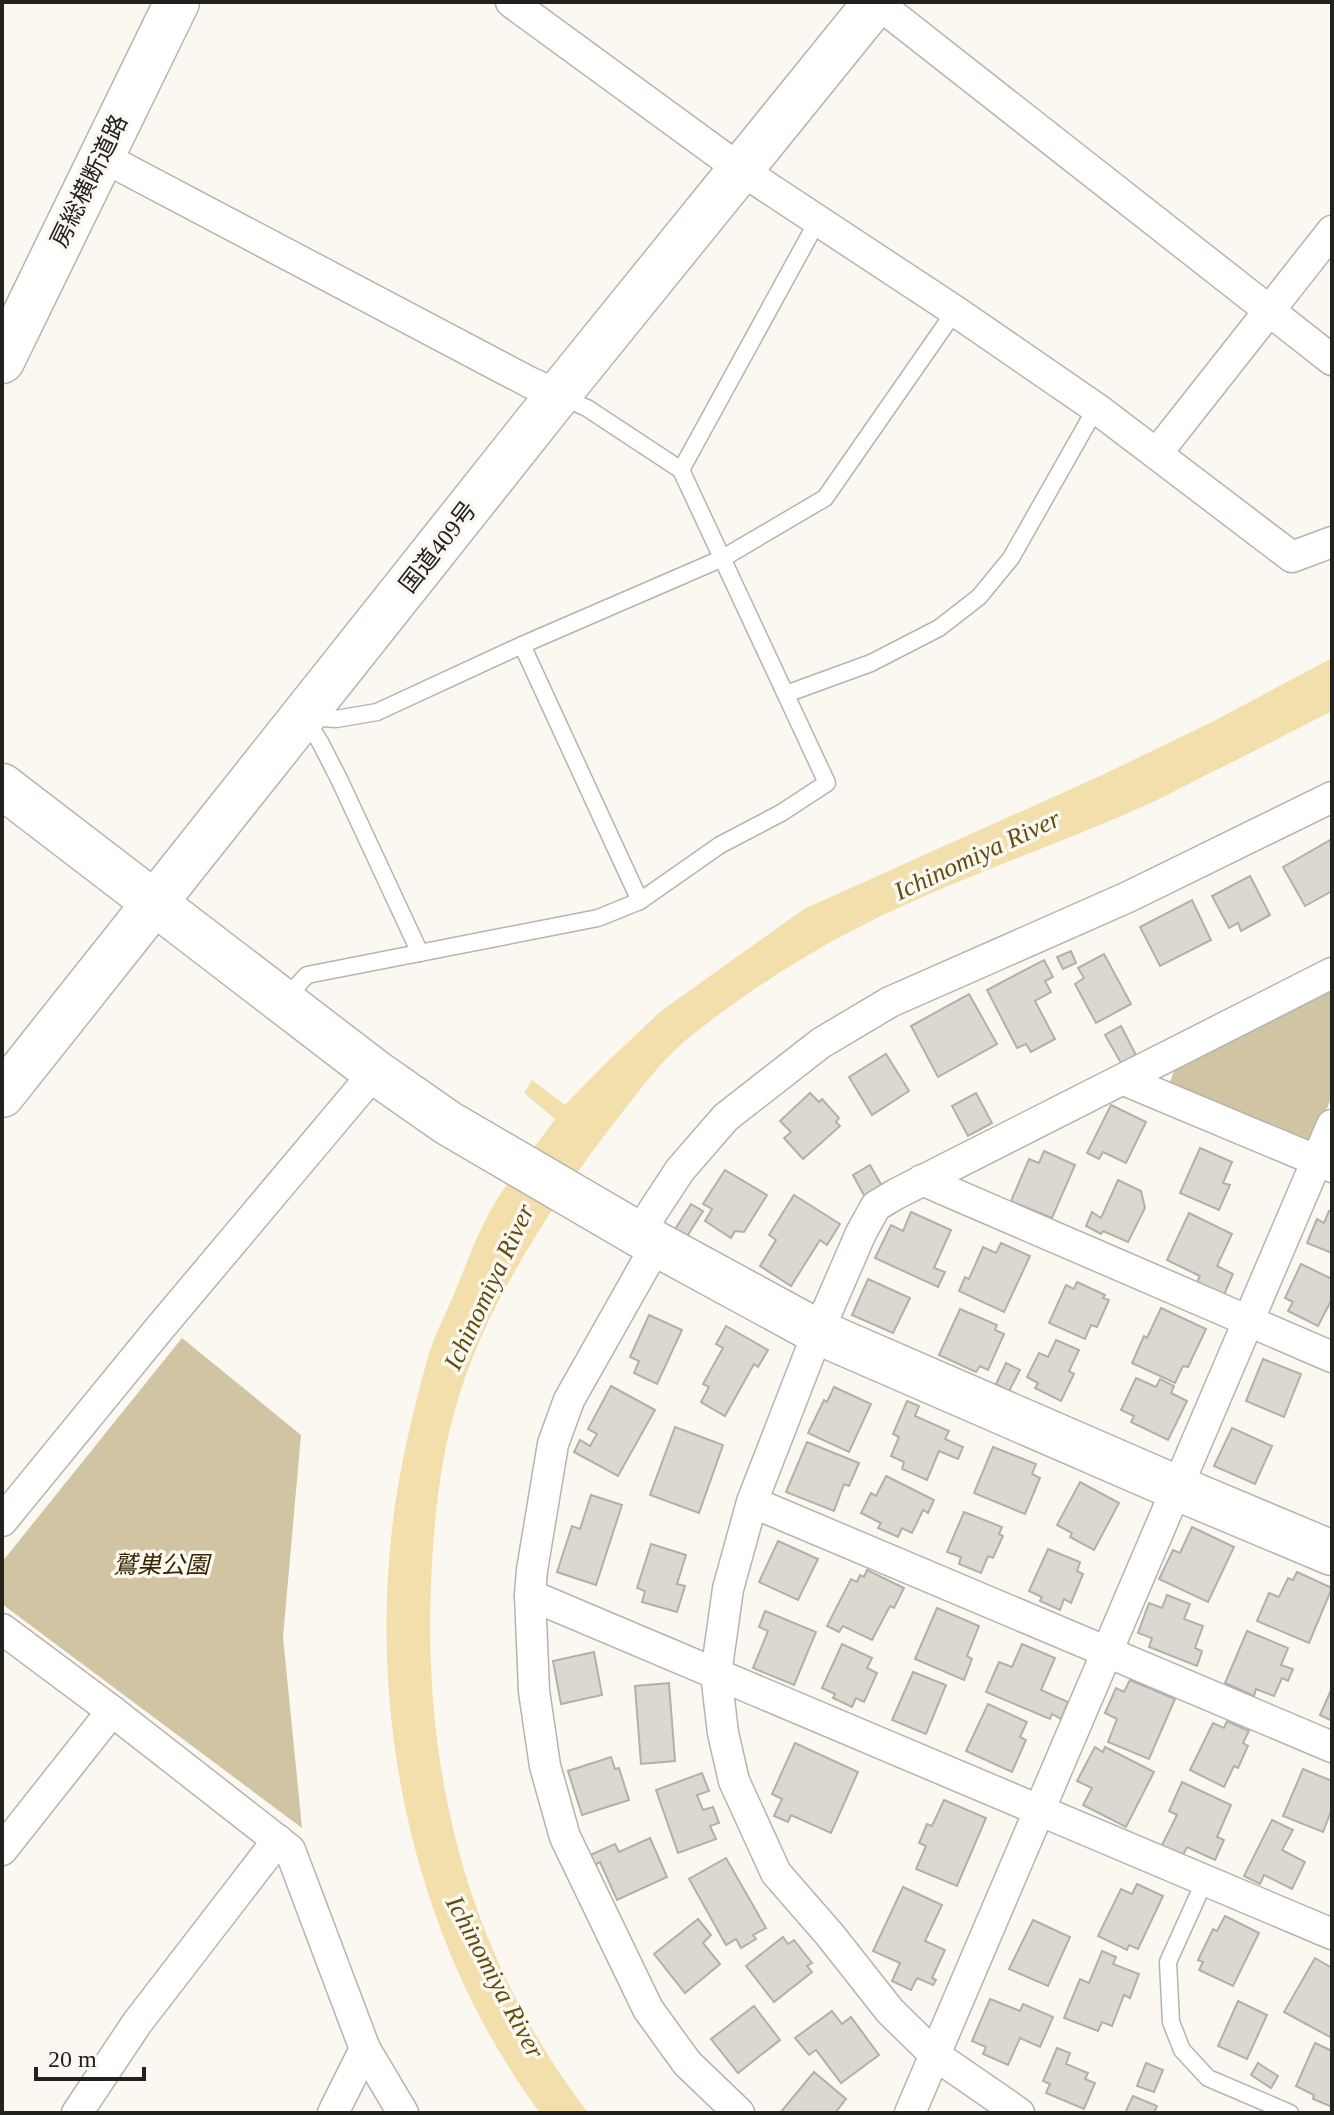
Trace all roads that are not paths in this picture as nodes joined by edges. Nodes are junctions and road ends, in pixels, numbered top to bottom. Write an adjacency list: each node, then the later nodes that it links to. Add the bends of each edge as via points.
1 (177, 2): 4 (main road, 房総横断道路)
2 (876, 2): 5 (main road, 国道409号); 9 (street)
3 (516, 3): 5 (street)
4 (101, 156): 11 (main road, 房総横断道路); 12 (street)
5 (741, 170): 6 (street); 12 (main road, 国道409号)
6 (818, 220): 8 (street); 15 (lane)
7 (1332, 231): 9 (street)
8 (955, 311): 13 (street); 17 (lane, via 825,498)
9 (1268, 311): 10 (street); 14 (street)
10 (1332, 360)
11 (2, 361)
12 (558, 395): 15 (lane); 20 (main road, 国道409号)
13 (1096, 408): 14 (street); 19 (lane, via 1011,558 979,597 939,628 871,663)
14 (1157, 453): 16 (street, via 1292,557)
15 (681, 470): 17 (lane)
16 (1332, 542)
17 (723, 558): 18 (lane); 19 (lane)
18 (522, 645): 20 (lane, via 377,712 336,719); 23 (lane)
19 (786, 694): 23 (lane, via 827,783 720,845)
20 (304, 716): 24 (main road, 国道409号); 25 (lane)
21 (2, 786): 24 (main road)
22 (1332, 797): 34 (street, via 1128,897 890,1002 821,1043 726,1117 680,1170)
23 (640, 901): 25 (lane, via 598,918)
24 (155, 902): 27 (main road); 30 (main road, 国道409号)
25 (420, 953): 27 (lane, via 307,975)
26 (1332, 973): 29 (street)
27 (282, 1002): 28 (main road)
28 (375, 1072): 34 (main road, via 448,1123); 40 (street)
29 (1124, 1080): 32 (street); 33 (street)
30 (2, 1095)
31 (1332, 1125): 32 (street)
32 (1324, 1164): 35 (street)
33 (922, 1180): 35 (street); 36 (street, via 876,1206)
34 (647, 1239): 36 (main road); 42 (street, via 553,1444)
35 (1249, 1321): 37 (street); 38 (street)
36 (818, 1332): 38 (main road); 39 (street)
37 (1332, 1357)
38 (1177, 1488): 41 (main road); 44 (street)
39 (752, 1502): 44 (street); 45 (street, via 728,1589)
40 (2, 1521)
41 (1332, 1553)
42 (530, 1595): 45 (street); 58 (street, via 538,1721 565,1837 648,2009 687,2063)
43 (2, 1629): 46 (street)
44 (1108, 1652): 47 (street); 48 (street)
45 (716, 1674): 48 (street); 54 (street, via 734,1781 776,1873 890,2011)
46 (112, 1711): 49 (street); 50 (street)
47 (1332, 1747)
48 (1039, 1811): 51 (street); 54 (street)
49 (278, 1840): 53 (street, via 290,1850); 55 (street, via 137,2023)
50 (2, 1850)
51 (1205, 1880): 52 (street); 61 (lane, via 1168,1962 1171,2022 1182,2050 1208,2078)
52 (1332, 1934)
53 (365, 2049): 56 (street); 57 (street)
54 (935, 2055): 59 (street); 60 (street)
55 (77, 2113)
56 (333, 2113)
57 (403, 2113)
58 (739, 2113)
59 (910, 2113)
60 (1019, 2113)
61 (1290, 2113)

